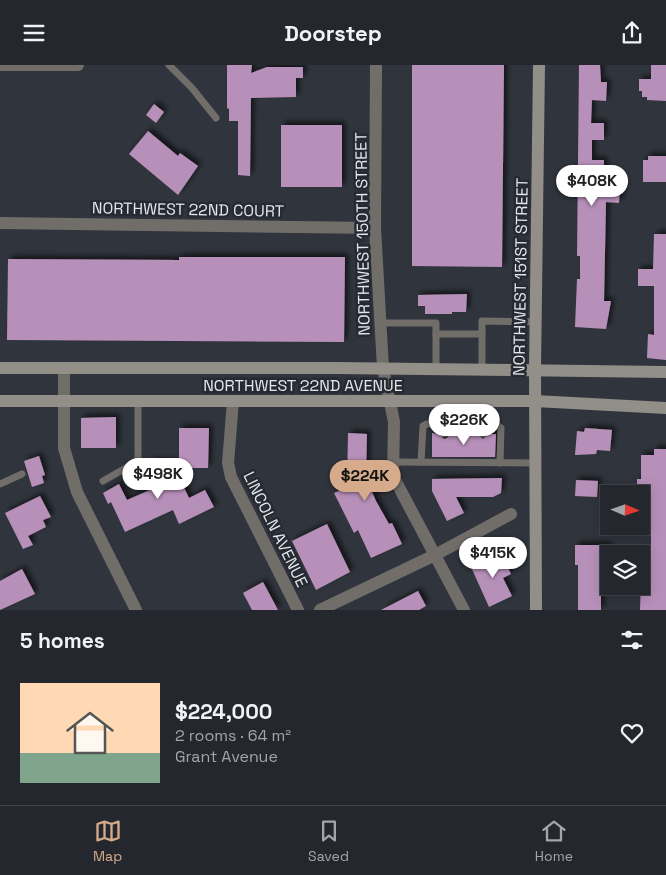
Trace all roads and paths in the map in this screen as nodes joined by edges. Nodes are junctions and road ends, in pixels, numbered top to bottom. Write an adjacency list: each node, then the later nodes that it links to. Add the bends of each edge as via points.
1 (0, 65): 2 (street)
2 (78, 65)
3 (169, 65): 6 (lane)
4 (376, 65): 8 (street, NORTHWEST 150TH STREET)
5 (539, 65): 9 (main road, NORTHWEST 151ST STREET)
6 (216, 118)
7 (0, 223): 8 (street, NORTHWEST 22ND COURT)
8 (375, 228): 10 (street, NORTHWEST 150TH STREET)
9 (536, 321): 12 (lane, via 482,321); 18 (main road, NORTHWEST 151ST STREET)
10 (380, 323): 11 (lane, via 436,323); 15 (street, NORTHWEST 150TH STREET)
11 (436, 334): 12 (lane); 16 (lane)
12 (482, 334): 17 (lane)
13 (0, 368): 14 (main road, NORTHWEST 22ND AVENUE)
14 (64, 368): 15 (main road, NORTHWEST 22ND AVENUE); 21 (street)
15 (383, 368): 16 (main road, NORTHWEST 22ND AVENUE); 24 (street, NORTHWEST 150TH STREET)
16 (436, 369): 17 (main road, NORTHWEST 22ND AVENUE)
17 (482, 369): 18 (main road, NORTHWEST 22ND AVENUE)
18 (536, 370): 19 (main road, NORTHWEST 22ND AVENUE); 27 (main road, NORTHWEST 151ST STREET)
19 (666, 372)
20 (0, 401): 21 (main road, NORTHWEST 22ND AVENUE)
21 (64, 401): 22 (main road, NORTHWEST 22ND AVENUE); 42 (street, via 64,448 78,492)
22 (138, 401): 23 (main road, NORTHWEST 22ND AVENUE); 38 (lane, via 138,461)
23 (233, 401): 24 (main road, NORTHWEST 22ND AVENUE); 43 (street, LINCOLN AVENUE, via 228,463 231,477)
24 (389, 401): 25 (main road, NORTHWEST 22ND AVENUE); 33 (street, NORTHWEST 150TH STREET, via 394,422)
25 (444, 401): 26 (main road, NORTHWEST 22ND AVENUE); 29 (lane)
26 (483, 401): 27 (main road, NORTHWEST 22ND AVENUE); 30 (lane)
27 (536, 401): 28 (main road, NORTHWEST 22ND AVENUE); 36 (main road, NORTHWEST 151ST STREET)
28 (666, 408)
29 (444, 424): 30 (lane); 31 (lane); 34 (lane, via 423,426)
30 (483, 424): 32 (lane); 35 (lane, via 501,428)
31 (444, 434)
32 (483, 434)
33 (393, 462): 34 (lane); 41 (street, NORTHWEST 150TH STREET, via 393,476)
34 (421, 462): 35 (lane)
35 (500, 463): 36 (lane)
36 (536, 463): 46 (main road, NORTHWEST 151ST STREET)
37 (22, 474): 39 (lane)
38 (103, 481)
39 (0, 483)
40 (511, 514): 41 (street)
41 (435, 555): 44 (street); 45 (street, NORTHWEST 150TH STREET)
42 (136, 610)
43 (298, 610)
44 (320, 610)
45 (464, 610)
46 (536, 610)

